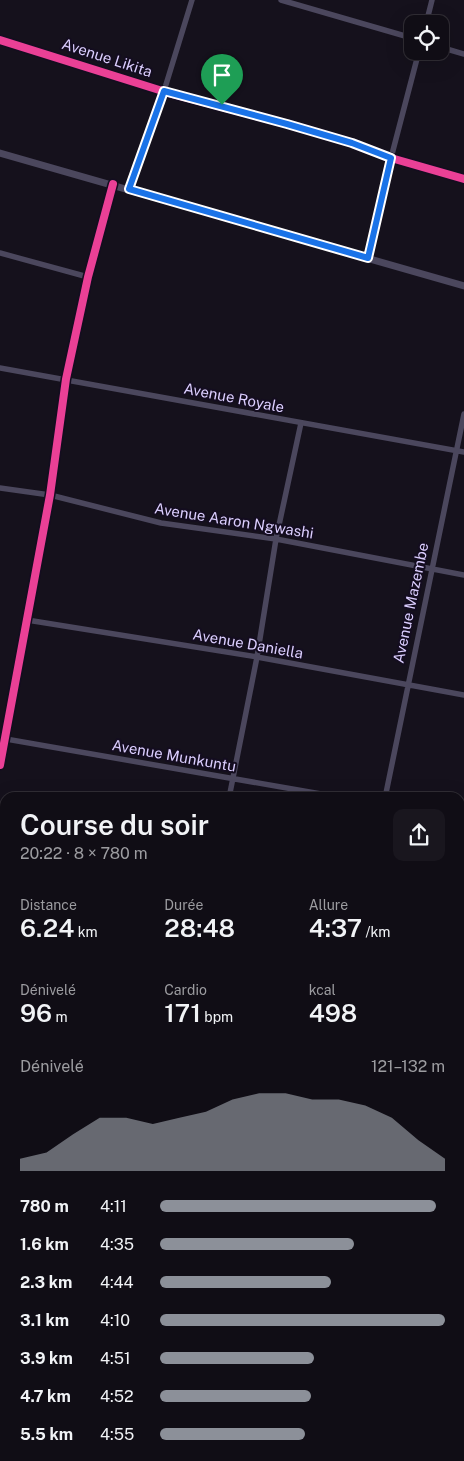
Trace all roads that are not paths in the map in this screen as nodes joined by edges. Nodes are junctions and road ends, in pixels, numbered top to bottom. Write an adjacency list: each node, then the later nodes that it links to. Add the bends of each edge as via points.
1 (192, 0): 10 (street)
2 (281, 0): 5 (street)
3 (432, 0): 4 (street)
4 (428, 15)
5 (404, 36)
6 (0, 40): 10 (street, Avenue Likita)
7 (449, 50): 8 (street)
8 (464, 54)
9 (417, 60): 12 (street)
10 (164, 91): 12 (street, Avenue Likita, via 352,143); 15 (street)
11 (0, 153): 14 (street)
12 (391, 158): 13 (street, Avenue Likita); 17 (street)
13 (464, 178)
14 (113, 184): 15 (street); 18 (street)
15 (129, 189): 17 (street)
16 (0, 253): 18 (street)
17 (368, 258): 19 (street)
18 (88, 278): 21 (street)
19 (464, 286)
20 (0, 368): 21 (street, Avenue Royale)
21 (66, 379): 23 (street, Avenue Royale); 27 (street)
22 (464, 414): 24 (street, Avenue Mazembe)
23 (301, 423): 24 (street, Avenue Royale); 28 (street)
24 (456, 451): 25 (street, Avenue Royale); 29 (street, Avenue Mazembe)
25 (464, 452)
26 (0, 488): 27 (street, Avenue Aaron Ngwashi)
27 (50, 495): 28 (street, Avenue Aaron Ngwashi, via 161,523); 31 (street)
28 (276, 539): 29 (street, Avenue Aaron Ngwashi); 32 (street)
29 (431, 568): 30 (street, Avenue Aaron Ngwashi); 33 (street, Avenue Mazembe)
30 (464, 575)
31 (27, 620): 32 (street, Avenue Daniella); 35 (street)
32 (257, 658): 33 (street, Avenue Daniella); 37 (street)
33 (406, 685): 34 (street, Avenue Daniella); 40 (street, Avenue Mazembe)
34 (464, 695)
35 (2, 739): 36 (street); 37 (street, Avenue Munkuntu)
36 (0, 765)
37 (233, 778): 38 (street); 39 (street, Avenue Munkuntu)
38 (231, 792)
39 (311, 792)
40 (386, 792)

